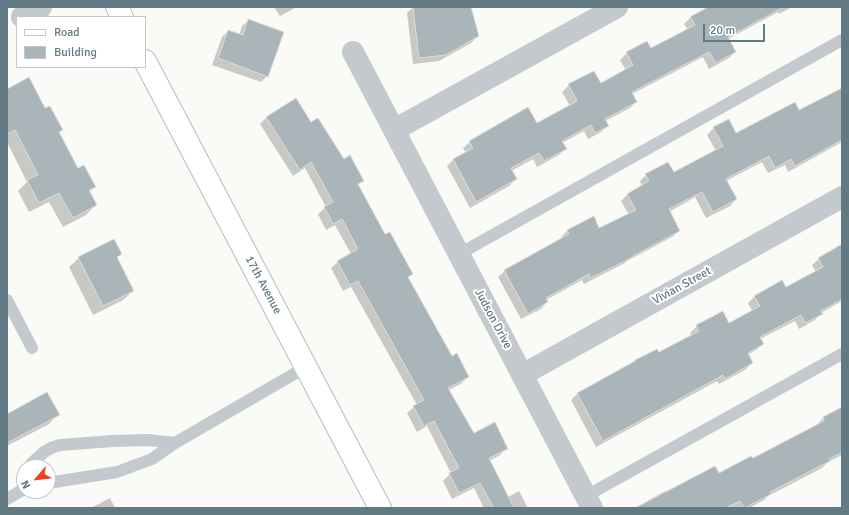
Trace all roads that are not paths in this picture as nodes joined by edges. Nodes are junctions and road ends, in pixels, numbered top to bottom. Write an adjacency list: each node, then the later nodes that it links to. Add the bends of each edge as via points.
1 (41, 7): 4 (street)
2 (116, 7): 5 (main road)
3 (617, 7): 11 (street)
4 (24, 16)
5 (121, 16)
6 (16, 20): 7 (street)
7 (7, 25)
8 (842, 40): 13 (lane)
9 (353, 52): 11 (street, Judson Drive)
10 (146, 63): 17 (main road, 17th Avenue)
11 (394, 130): 13 (street, Judson Drive)
12 (842, 197): 18 (street, Vivian Street)
13 (459, 254): 18 (street, Judson Drive)
14 (7, 300): 15 (lane)
15 (32, 348)
16 (842, 354): 24 (lane)
17 (306, 367): 19 (lane); 25 (main road, 17th Avenue)
18 (522, 375): 24 (street, Judson Drive)
19 (175, 443): 20 (lane, via 148,440 60,444); 21 (lane, via 152,459 117,472)
20 (36, 459)
21 (56, 482)
22 (16, 494): 23 (lane)
23 (7, 499)
24 (589, 502)
25 (380, 508)

